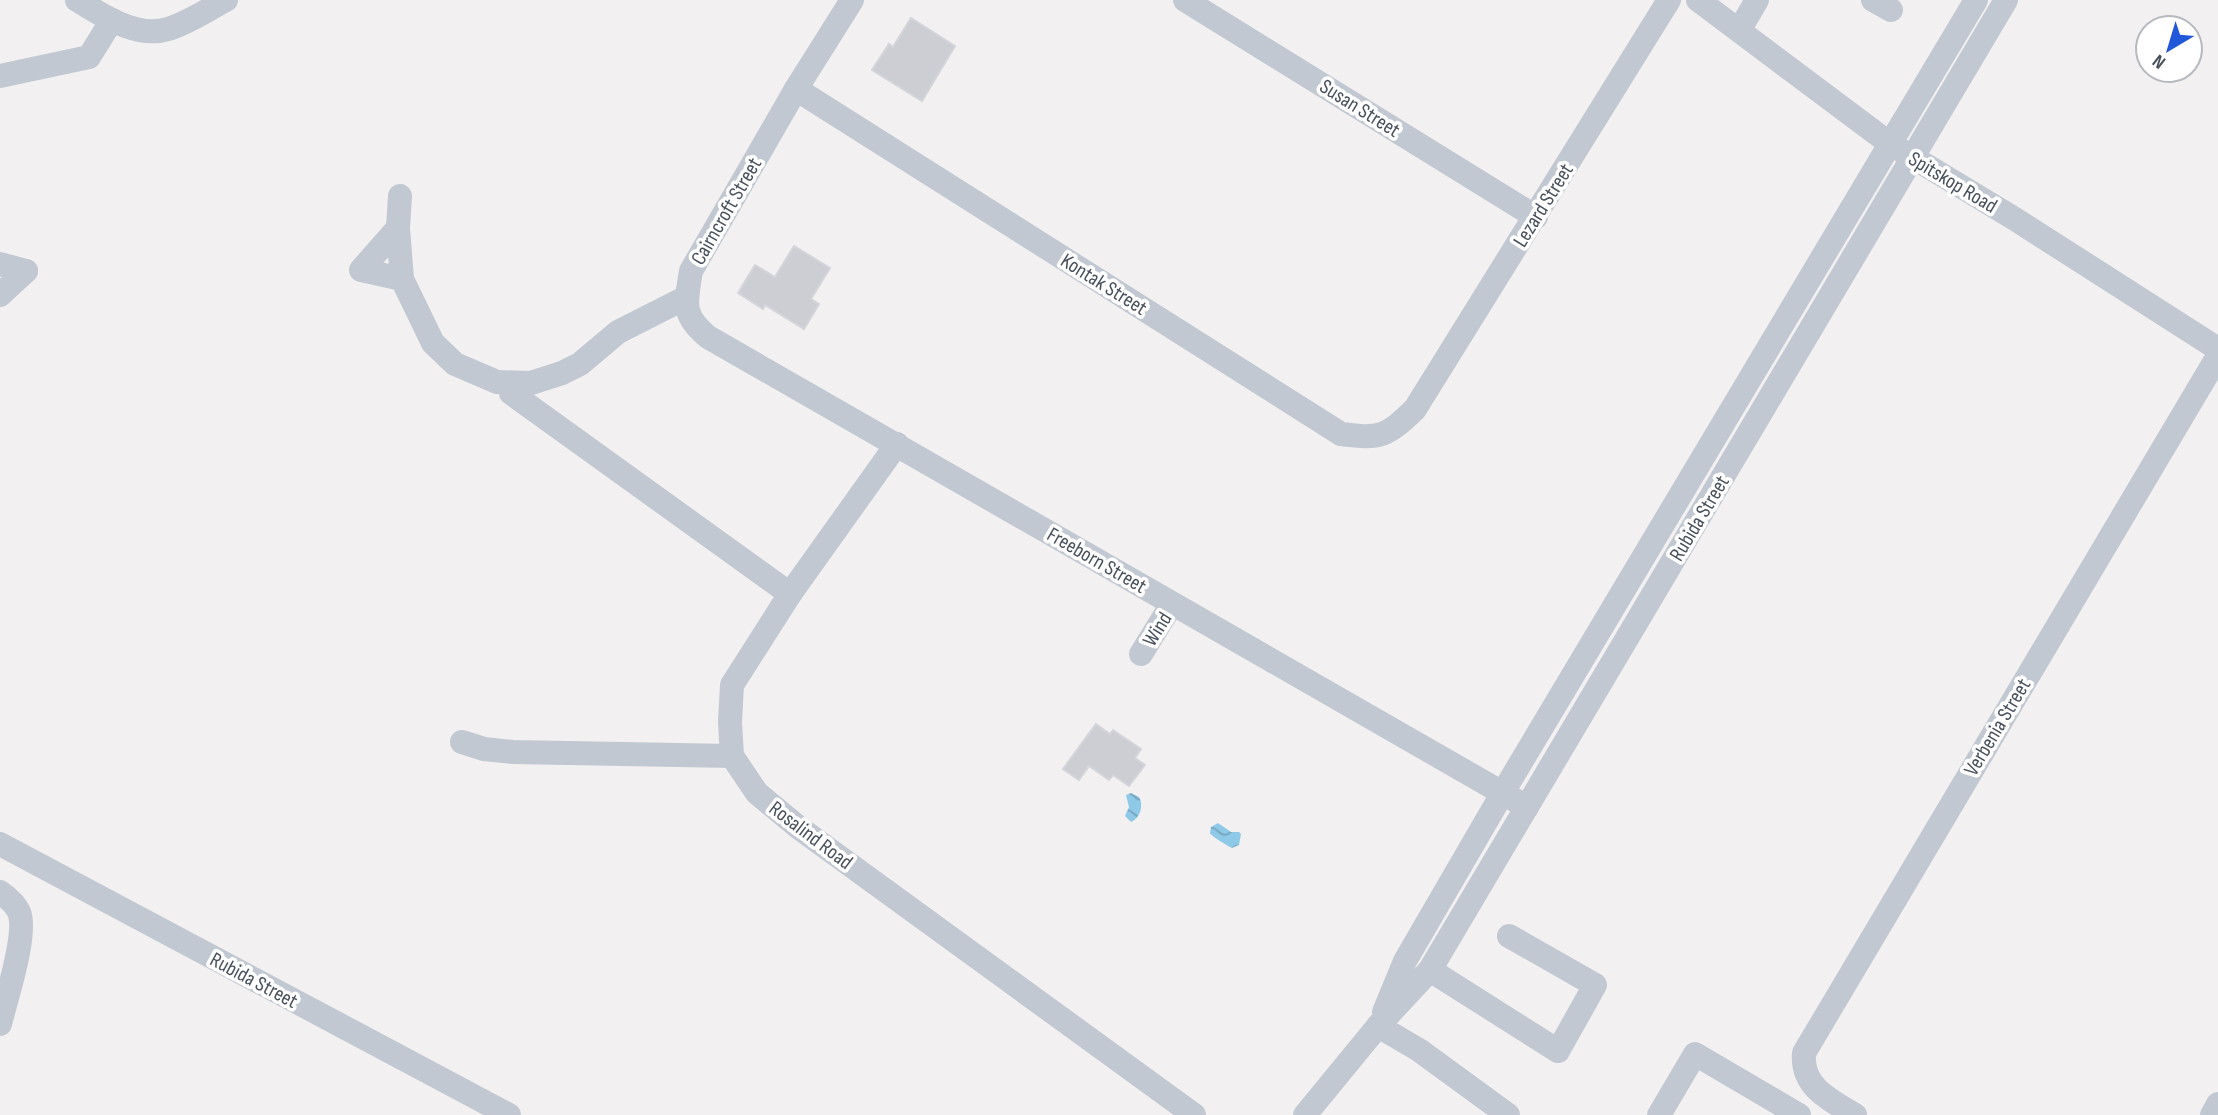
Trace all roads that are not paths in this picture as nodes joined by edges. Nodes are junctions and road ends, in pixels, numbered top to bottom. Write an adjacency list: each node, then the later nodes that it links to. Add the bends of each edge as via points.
1 (77, 0): 10 (street)
2 (226, 0): 10 (street, via 166,30 137,29)
3 (852, 0): 13 (street, Cairncroft Street)
4 (1185, 0): 17 (street, Susan Street)
5 (1669, 0): 17 (street, Lezard Street)
6 (1698, 0): 11 (street, Spitskop Road)
7 (1976, 0): 14 (street, Rubida Street)
8 (2006, 0): 15 (street, Rubida Street)
9 (1756, 1): 11 (street)
10 (112, 20): 12 (street, via 89,57)
11 (1740, 29): 14 (street, Spitskop Road)
12 (0, 76)
13 (796, 89): 22 (street, Cairncroft Street, via 691,271); 26 (street, Kontak Street, via 1341,434 1370,438 1386,434)
14 (1888, 143): 15 (street, Spitskop Road); 33 (street, Rubida Street)
15 (1914, 158): 23 (street, Spitskop Road); 34 (street, Rubida Street)
16 (400, 195): 18 (street)
17 (1536, 217): 26 (street, Lezard Street)
18 (398, 228): 20 (street); 20 (street, via 361,270)
19 (0, 264): 21 (street, via 26,271)
20 (402, 279): 22 (street, via 433,343 455,364 496,382 513,384 531,383 580,364 618,332)
21 (0, 295)
22 (687, 297): 27 (street, Freeborn Street, via 687,312 694,326 708,337)
23 (2218, 349)
24 (2218, 356): 42 (street, Verbenia Street, via 1804,1054 1805,1075)
25 (511, 393): 28 (street)
26 (1415, 409)
27 (897, 444): 28 (street); 29 (street, Freeborn Street)
28 (790, 594): 32 (street, via 732,685)
29 (1172, 604): 30 (street, Wind); 33 (street, Freeborn Street)
30 (1141, 654)
31 (462, 742): 32 (street, via 513,752)
32 (732, 756): 45 (street, Rosalind Road, via 757,793 798,827)
33 (1502, 794): 34 (street, Freeborn Street); 40 (street, Rubida Street, via 1405,961)
34 (1527, 807): 38 (street, Rubida Street)
35 (0, 844): 44 (street, Rubida Street)
36 (0, 892): 39 (street, via 19,912 22,931)
37 (1509, 936): 38 (street, via 1595,985 1558,1051)
38 (1430, 970): 40 (street, Rubida Street)
39 (0, 1024)
40 (1378, 1026): 46 (street, Rubida Street); 47 (street, via 1419,1049)
41 (2218, 1104): 49 (street)
42 (1841, 1109)
43 (1787, 1112): 48 (street, via 1695,1054)
44 (509, 1115)
45 (1195, 1115)
46 (1305, 1115)
47 (1508, 1115)
48 (1659, 1115)
49 (2212, 1115)

